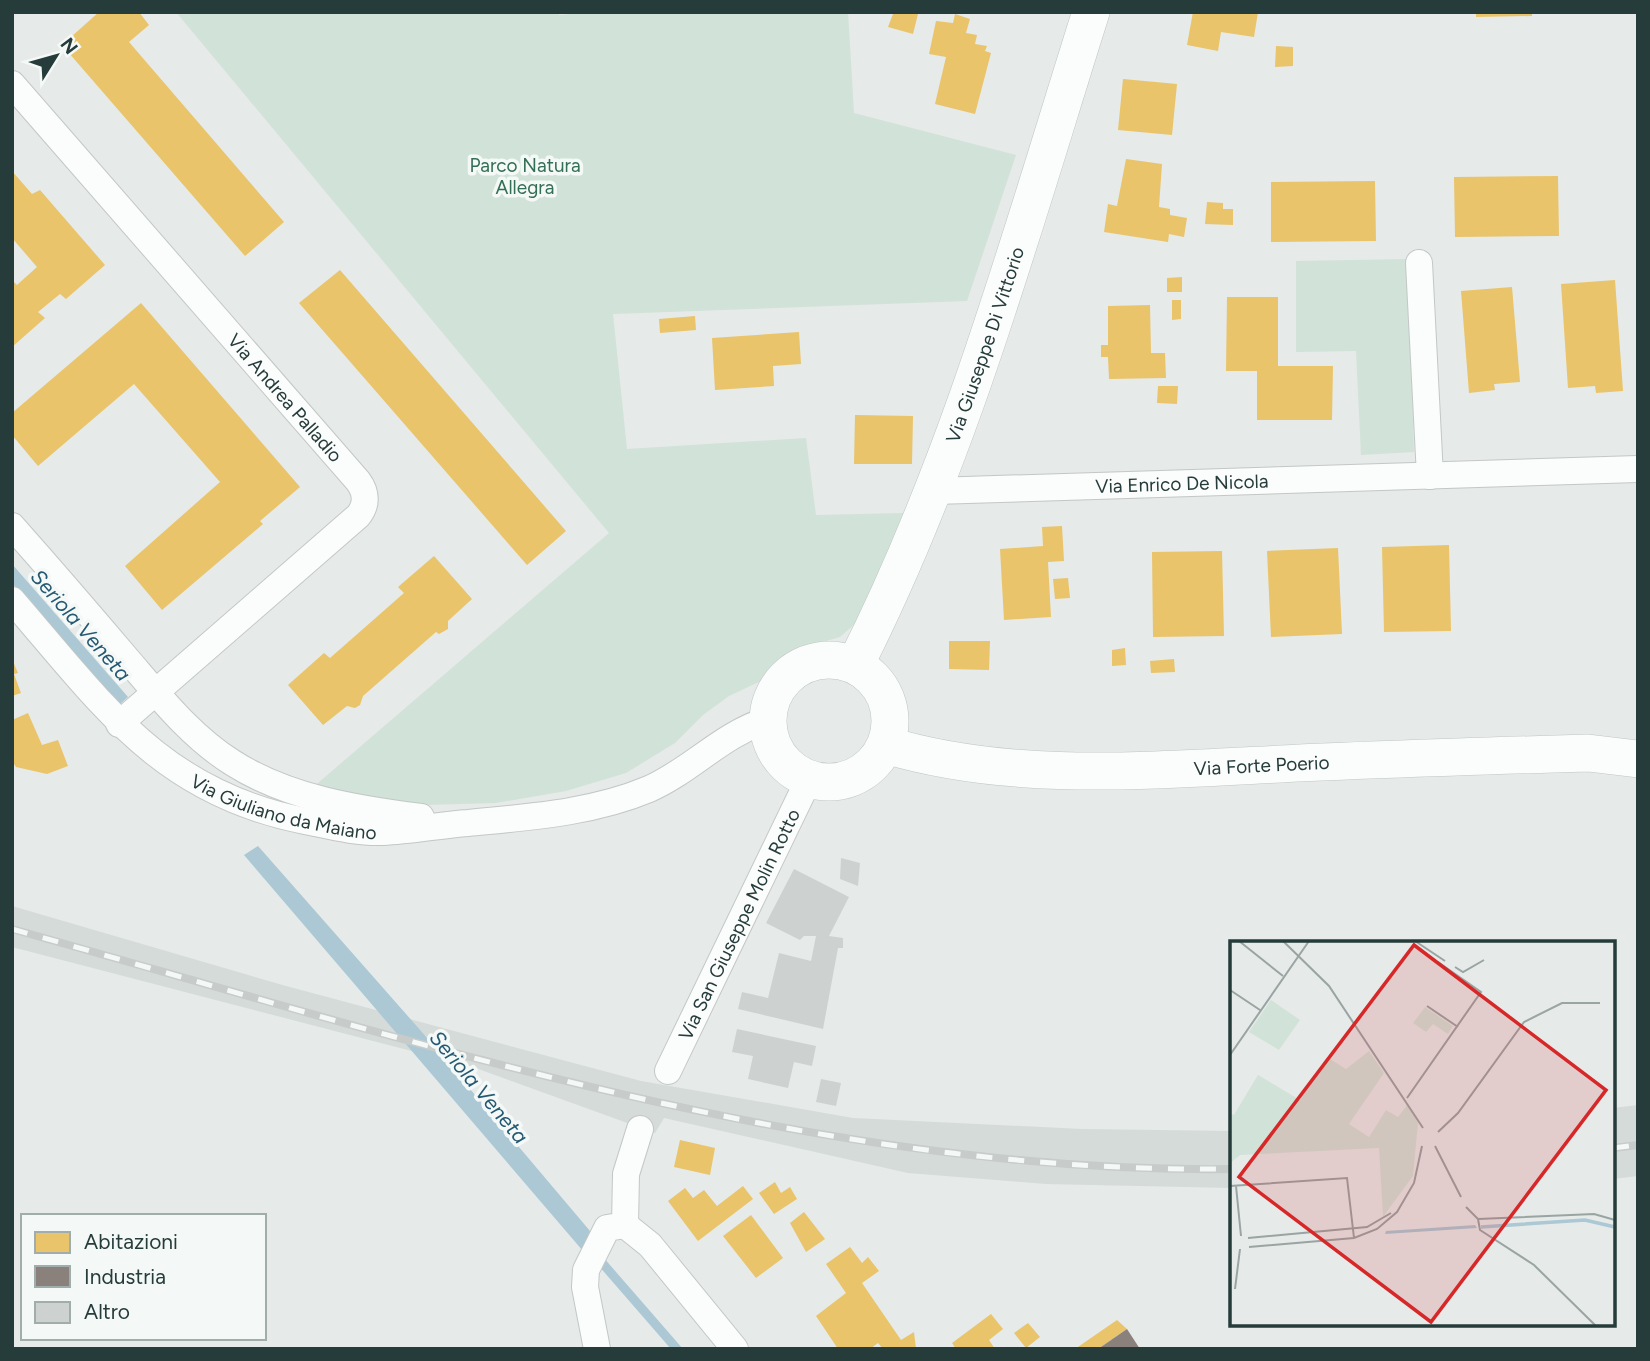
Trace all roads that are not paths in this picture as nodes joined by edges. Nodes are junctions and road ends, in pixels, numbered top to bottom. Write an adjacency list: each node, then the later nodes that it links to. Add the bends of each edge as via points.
1 (1091, 12): 6 (street, Via Giuseppe Di Vittorio, via 977,373)
2 (12, 84): 10 (street, Via Andrea Palladio, via 364,493 358,516)
3 (1419, 263): 5 (street)
4 (1638, 469): 5 (street, Via Enrico De Nicola)
5 (1430, 476): 6 (street, Via Enrico De Nicola)
6 (934, 491): 9 (street, Via Giuseppe Di Vittorio)
7 (12, 526): 10 (street, Via Giuliano da Maiano)
8 (12, 600): 12 (street, Via Giuliano da Maiano)
9 (855, 665): 11 (street, via 817,660 803,665 787,676 774,694); 13 (street, via 874,679 885,695 890,715)
10 (156, 692): 12 (street); 16 (street, Via Giuliano da Maiano, via 212,750 259,778 338,804)
11 (768, 720): 15 (street, via 778,755); 16 (street, Via Giuliano da Maiano, via 745,727 649,789 570,812)
12 (119, 724): 16 (street, Via Giuliano da Maiano, via 189,779 267,813 383,832)
13 (886, 745): 14 (street, Via Forte Poerio, via 928,756 1037,770 1588,753); 15 (street, via 869,768 851,779)
14 (1638, 759)
15 (809, 779): 17 (street, Via San Giuseppe Molin Rotto)
16 (468, 823)
17 (668, 1071)
18 (640, 1129): 19 (street)
19 (616, 1226): 20 (street, via 586,1270); 21 (street, via 650,1245)
20 (597, 1349)
21 (735, 1349)

